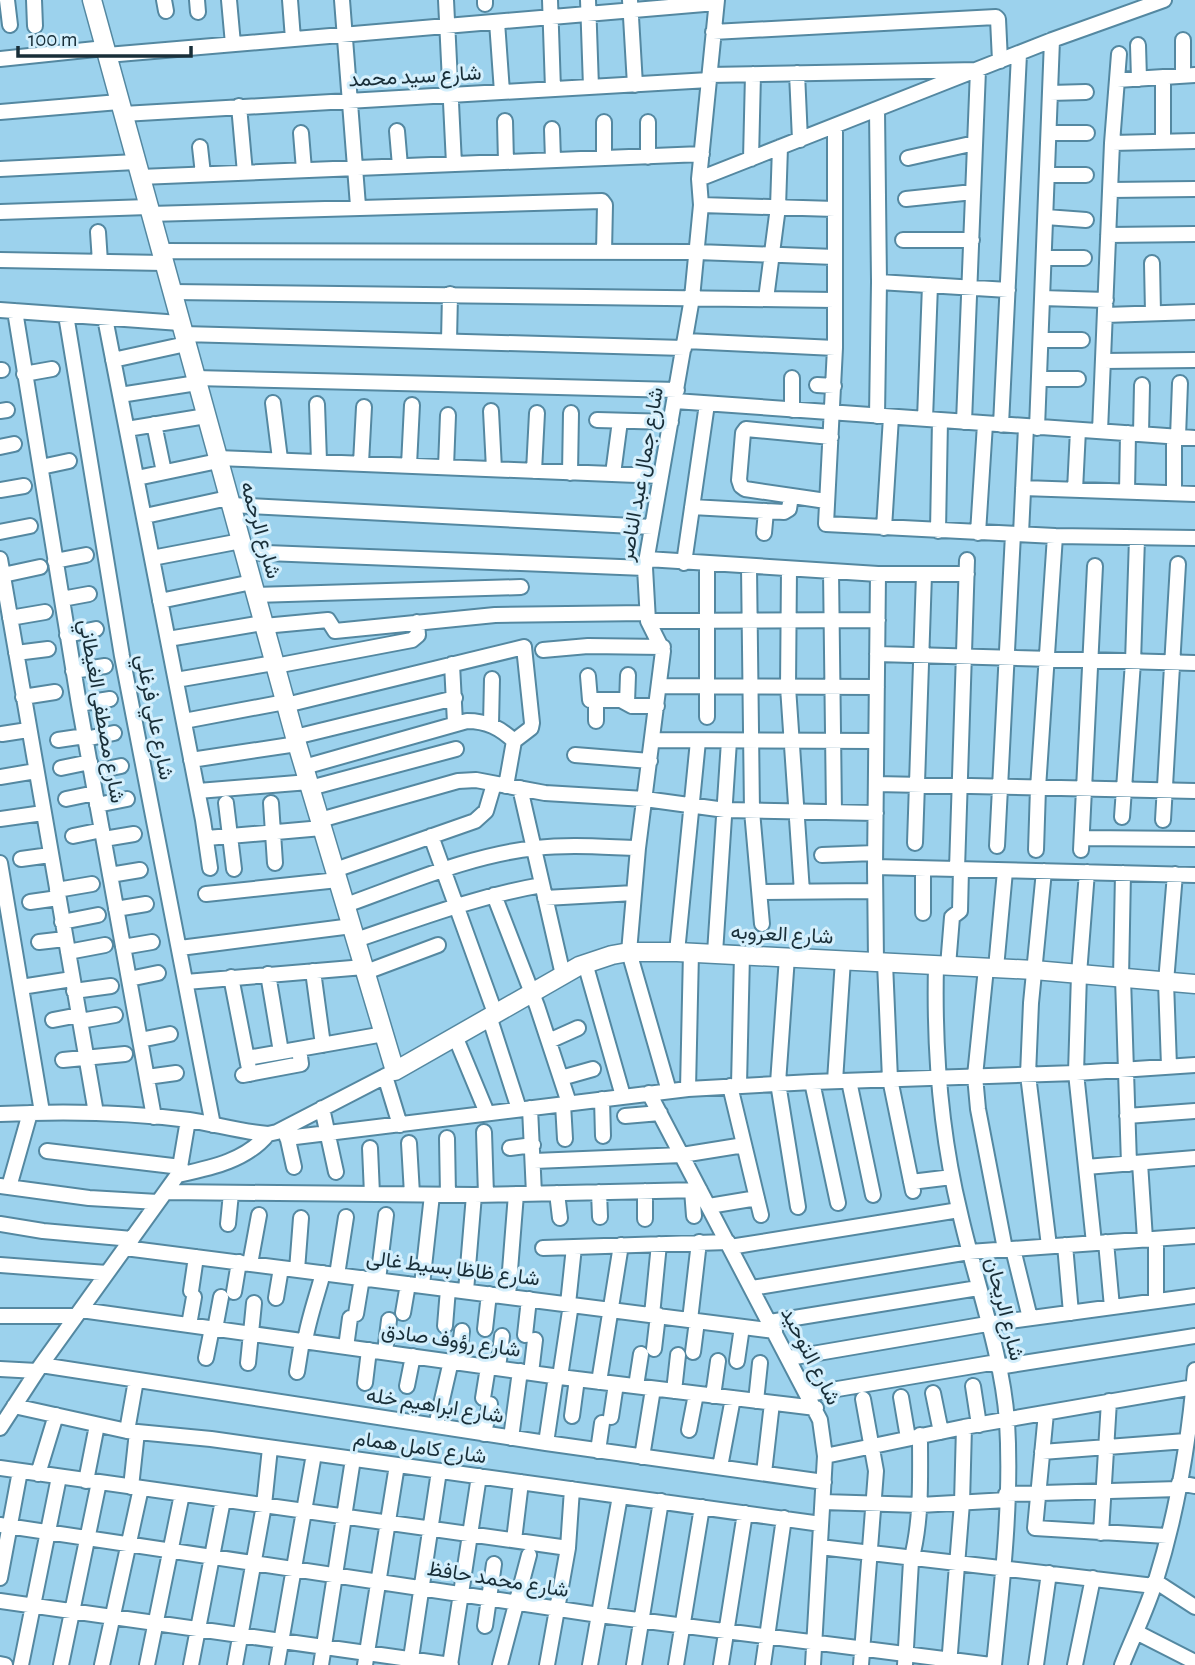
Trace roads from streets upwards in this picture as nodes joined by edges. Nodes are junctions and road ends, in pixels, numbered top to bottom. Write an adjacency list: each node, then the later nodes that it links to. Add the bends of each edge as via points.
1 (7, 0): 16 (street)
2 (34, 0): 17 (street)
3 (92, 0): 26 (street, شارع الرحمه)
4 (229, 0): 24 (street)
5 (290, 0): 21 (street)
6 (342, 0): 20 (street)
7 (446, 0): 18 (street)
8 (550, 0): 14 (street)
9 (1164, 0): 22 (street)
10 (716, 2): 11 (street); 19 (street, شارع جمال عبد الناصر)
11 (678, 4): 12 (street)
12 (630, 6): 13 (street); 39 (street)
13 (588, 7): 14 (street); 40 (street)
14 (550, 18): 15 (street); 41 (street)
15 (497, 22): 18 (street); 42 (street)
16 (10, 25)
17 (35, 26)
18 (447, 26): 20 (street); 45 (street)
19 (713, 32): 30 (street, via 996,17); 35 (street, شارع جمال عبد الناصر)
20 (345, 35): 21 (street); 46 (street)
21 (293, 39): 24 (street)
22 (1052, 40): 27 (street); 44 (street)
23 (1183, 40): 34 (street)
24 (233, 44): 26 (street)
25 (1138, 45): 37 (street)
26 (106, 52): 29 (street); 48 (street, شارع الرحمه)
27 (1019, 54): 30 (street); 115 (street)
28 (1119, 54): 38 (street)
29 (0, 58)
30 (1000, 61): 31 (street)
31 (978, 70): 32 (street, شارع سيد محمد); 49 (street); 63 (street)
32 (797, 73): 33 (street, شارع سيد محمد); 60 (street)
33 (753, 74): 35 (street, شارع سيد محمد); 71 (street)
34 (1189, 75): 36 (street)
35 (709, 77): 39 (street, شارع سيد محمد); 67 (street, شارع جمال عبد الناصر)
36 (1163, 77): 37 (street); 62 (street)
37 (1139, 79): 38 (street)
38 (1117, 80): 64 (street)
39 (635, 85): 40 (street, شارع سيد محمد)
40 (591, 87): 41 (street, شارع سيد محمد)
41 (553, 89): 42 (street, شارع سيد محمد)
42 (502, 92): 45 (street, شارع سيد محمد)
43 (1086, 92): 44 (street)
44 (1050, 93): 58 (street)
45 (451, 95): 46 (street, شارع سيد محمد); 74 (street)
46 (350, 100): 47 (street, شارع سيد محمد); 77 (street)
47 (239, 106): 48 (street, شارع سيد محمد); 80 (street)
48 (121, 108): 50 (street, شارع سيد محمد); 78 (street, شارع الرحمه)
49 (877, 110): 54 (street); 112 (street)
50 (0, 112)
51 (505, 121): 73 (street)
52 (604, 122): 69 (street)
53 (648, 122): 68 (street)
54 (835, 126): 60 (street); 92 (street)
55 (552, 129): 72 (street)
56 (397, 131): 75 (street)
57 (300, 133): 79 (street)
58 (1049, 133): 59 (street); 82 (street)
59 (1087, 134)
60 (800, 140): 66 (street)
61 (1195, 141): 62 (street)
62 (1163, 142): 64 (street)
63 (975, 143): 70 (street); 87 (street)
64 (1112, 143): 86 (street)
65 (200, 147): 81 (street)
66 (780, 147): 71 (street); 91 (street)
67 (702, 154): 68 (street); 84 (street, شارع جمال عبد الناصر)
68 (648, 157): 69 (street)
69 (604, 158): 72 (street)
70 (908, 158)
71 (751, 159): 84 (street)
72 (553, 160): 73 (street)
73 (506, 162): 74 (street)
74 (454, 164): 75 (street)
75 (400, 166): 77 (street)
76 (0, 169): 78 (street)
77 (355, 169): 79 (street); 90 (street)
78 (138, 170): 81 (street); 93 (street, شارع الرحمه)
79 (304, 170): 80 (street)
80 (245, 173): 81 (street)
81 (203, 174)
82 (1047, 174): 83 (street); 95 (street)
83 (1086, 175)
84 (699, 179): 89 (street, شارع جمال عبد الناصر)
85 (1195, 189): 86 (street)
86 (1110, 190): 99 (street)
87 (973, 192): 88 (street); 101 (street)
88 (906, 199)
89 (701, 205): 91 (street); 103 (street, شارع جمال عبد الناصر)
90 (358, 206): 93 (street); 102 (street, via 603,201)
91 (778, 207): 92 (street); 104 (street)
92 (835, 209): 106 (street)
93 (149, 210): 94 (street); 105 (street, شارع الرحمه)
94 (0, 212)
95 (1045, 217): 96 (street); 107 (street)
96 (1086, 220)
97 (98, 232): 110 (street)
98 (1195, 234): 99 (street)
99 (1108, 235): 122 (street)
100 (903, 240): 101 (street)
101 (972, 240): 114 (street)
102 (604, 252): 103 (street); 105 (street)
103 (697, 252): 104 (street); 118 (street, شارع جمال عبد الناصر)
104 (773, 254): 106 (street); 120 (street)
105 (162, 257): 110 (street); 116 (street, شارع الرحمه)
106 (835, 257): 121 (street)
107 (1044, 258): 108 (street); 119 (street)
108 (1083, 258)
109 (0, 260): 110 (street)
110 (100, 262)
111 (1152, 263): 125 (street)
112 (879, 282): 113 (street); 162 (street)
113 (930, 285): 114 (street); 163 (street)
114 (970, 287): 115 (street); 168 (street)
115 (1009, 290): 171 (street)
116 (172, 292): 117 (street); 129 (street, شارع الرحمه)
117 (450, 294): 118 (street); 132 (street)
118 (692, 298): 120 (street); 133 (street, شارع جمال عبد الناصر)
119 (1042, 298): 122 (street); 130 (street)
120 (766, 299): 121 (street)
121 (835, 300): 134 (street)
122 (1106, 300): 127 (street)
123 (7, 311): 126 (street); 139 (street, شارع مصطفى الغيطاني)
124 (1195, 312): 125 (street)
125 (1153, 313): 127 (street)
126 (66, 315): 128 (street); 405 (street, شارع علي فرغلي, via 122,656)
127 (1105, 315): 136 (street)
128 (105, 318): 129 (street); 135 (street)
129 (183, 334): 132 (street); 135 (street); 143 (street, شارع الرحمه)
130 (1041, 340): 131 (street); 141 (street)
131 (1082, 340)
132 (449, 341): 133 (street)
133 (685, 345): 134 (street); 149 (street, شارع جمال عبد الناصر)
134 (835, 348): 147 (street)
135 (113, 360): 148 (street)
136 (1103, 360): 137 (street); 175 (street)
137 (1195, 360)
138 (52, 369): 139 (street)
139 (24, 374): 186 (street, شارع مصطفى الغيطاني)
140 (792, 378): 155 (street)
141 (1039, 379): 142 (street); 172 (street)
142 (1078, 379)
143 (196, 381): 148 (street); 149 (street); 161 (street, شارع الرحمه)
144 (1180, 383): 178 (street)
145 (817, 385): 147 (street)
146 (1142, 385): 176 (street)
147 (834, 386): 159 (street)
148 (120, 395): 173 (street)
149 (676, 396): 152 (street); 167 (street, شارع جمال عبد الناصر)
150 (273, 403): 180 (street)
151 (317, 404): 183 (street)
152 (707, 404): 155 (street); 205 (street)
153 (412, 405): 185 (street)
154 (364, 407): 184 (street)
155 (792, 410): 159 (street)
156 (491, 411): 188 (street)
157 (537, 413): 189 (street)
158 (571, 413): 191 (street)
159 (833, 413): 162 (street); 177 (street)
160 (448, 415): 187 (street)
161 (206, 416): 169 (street); 181 (street, شارع الرحمه)
162 (884, 416): 163 (street); 210 (street)
163 (925, 419): 166 (street)
164 (597, 420): 165 (street)
165 (620, 421): 167 (street); 192 (street)
166 (940, 421): 168 (street); 211 (street)
167 (671, 422): 193 (street, شارع جمال عبد الناصر)
168 (964, 422): 170 (street)
169 (154, 424): 173 (street); 190 (street)
170 (985, 424): 171 (street); 214 (street)
171 (1001, 425): 172 (street)
172 (1032, 427): 174 (street); 196 (street)
173 (127, 429): 194 (street)
174 (1078, 430): 175 (street); 198 (street)
175 (1100, 431): 176 (street)
176 (1135, 434): 178 (street); 199 (street)
177 (831, 437): 202 (street, via 744,431 740,484 745,489); 203 (street)
178 (1176, 437): 179 (street); 200 (street)
179 (1195, 438)
180 (279, 459): 181 (street); 183 (street)
181 (218, 460): 190 (street); 204 (street, شارع الرحمه)
182 (69, 461): 186 (street)
183 (319, 461): 184 (street)
184 (361, 463): 185 (street)
185 (408, 465): 187 (street)
186 (41, 467): 223 (street, شارع مصطفى الغيطاني)
187 (446, 467): 188 (street)
188 (494, 469): 189 (street)
189 (534, 471): 191 (street)
190 (164, 472): 194 (street)
191 (570, 472): 192 (street)
192 (612, 474): 193 (street)
193 (661, 476): 209 (street, شارع جمال عبد الناصر)
194 (137, 478): 207 (street)
195 (24, 486): 197 (street)
196 (1023, 488): 198 (street); 215 (street)
197 (0, 490)
198 (1075, 490): 199 (street)
199 (1128, 492): 200 (street)
200 (1174, 493): 201 (street)
201 (1195, 494)
202 (791, 496): 203 (street); 206 (street, via 786,511)
203 (826, 501): 210 (street, via 824,521 828,525)
204 (230, 502): 207 (street); 209 (street); 219 (street, شارع الرحمه)
205 (692, 507): 206 (street); 224 (street)
206 (766, 511): 213 (street)
207 (145, 516): 221 (street)
208 (30, 526): 212 (street)
209 (652, 527): 225 (street, شارع جمال عبد الناصر)
210 (884, 528): 211 (street)
211 (938, 531): 214 (street)
212 (0, 532)
213 (764, 533)
214 (978, 533): 215 (street)
215 (1017, 534): 216 (street); 261 (street)
216 (1055, 536): 217 (street); 262 (street)
217 (1137, 538): 218 (street); 264 (street)
218 (1195, 538)
219 (242, 547): 221 (street); 225 (street); 237 (street, شارع الرحمه)
220 (86, 555): 223 (street)
221 (152, 558): 240 (street)
222 (0, 559): 235 (street)
223 (55, 561): 239 (street, شارع مصطفى الغيطاني)
224 (684, 563): 225 (street); 227 (street)
225 (646, 564): 242 (street, شارع جمال عبد الناصر)
226 (1178, 564): 265 (street)
227 (707, 565): 230 (street); 245 (street)
228 (1095, 566): 263 (street)
229 (40, 567): 235 (street)
230 (749, 567): 231 (street); 246 (street)
231 (789, 569): 232 (street); 247 (street)
232 (831, 571): 233 (street); 248 (street)
233 (878, 574): 234 (street); 244 (street)
234 (924, 574): 259 (street); 260 (street, شارع الريحان, via 967,567)
235 (3, 575): 243 (street)
236 (521, 587): 237 (street)
237 (254, 588): 240 (street); 250 (street, شارع الرحمه)
238 (89, 594): 239 (street)
239 (62, 599): 252 (street, شارع مصطفى الغيطاني)
240 (160, 601): 253 (street)
241 (45, 612): 243 (street)
242 (647, 617): 245 (street); 249 (street, via 503,615); 254 (street, شارع جمال عبد الناصر)
243 (10, 618): 257 (street)
244 (878, 620): 248 (street); 258 (street)
245 (707, 621): 246 (street); 276 (street)
246 (750, 621): 247 (street); 277 (street)
247 (789, 621): 248 (street); 278 (street)
248 (830, 621): 279 (street)
249 (417, 622): 250 (street, via 336,631 328,620); 268 (street, via 418,635 412,640)
250 (264, 624): 253 (street); 268 (street, شارع الرحمه)
251 (96, 629): 252 (street)
252 (67, 635): 270 (street, شارع مصطفى الغيطاني)
253 (168, 639): 274 (street)
254 (663, 647): 256 (street); 275 (street)
255 (48, 649): 257 (street)
256 (543, 650)
257 (16, 653): 282 (street)
258 (877, 654): 259 (street); 280 (street)
259 (921, 656): 260 (street); 320 (street)
260 (964, 657): 261 (street); 322 (street, شارع الريحان)
261 (1006, 658): 262 (street); 323 (street)
262 (1046, 659): 263 (street); 324 (street)
263 (1091, 660): 264 (street); 325 (street)
264 (1133, 662): 265 (street); 326 (street)
265 (1173, 663): 266 (street); 327 (street)
266 (1195, 663)
267 (452, 664): 283 (street); 288 (street); 302 (street, via 524,648 532,723)
268 (275, 665): 274 (street); 288 (street, شارع الرحمه)
269 (105, 666): 270 (street)
270 (74, 671): 287 (street, شارع مصطفى الغيطاني)
271 (628, 675): 286 (street)
272 (588, 676): 285 (street, via 588,698)
273 (492, 679): 294 (street)
274 (176, 680): 291 (street)
275 (661, 686): 276 (street); 289 (street)
276 (707, 686): 277 (street); 290 (street)
277 (750, 686): 278 (street); 305 (street)
278 (788, 687): 279 (street); 306 (street)
279 (831, 687): 280 (street); 307 (street)
280 (877, 687): 308 (street)
281 (55, 692): 282 (street)
282 (23, 697): 295 (street)
283 (455, 698): 293 (street); 301 (street)
284 (110, 699): 287 (street)
285 (596, 700): 286 (street); 292 (street)
286 (627, 703): 289 (street)
287 (79, 704): 298 (street, شارع مصطفى الغيطاني)
288 (286, 704): 291 (street); 301 (street, شارع الرحمه)
289 (657, 706): 300 (street)
290 (707, 716)
291 (184, 720): 311 (street)
292 (596, 721)
293 (455, 723): 294 (street); 318 (street)
294 (491, 724): 302 (street)
295 (28, 730): 297 (street); 316 (street)
296 (114, 733): 298 (street)
297 (2, 734)
298 (85, 737): 299 (street); 314 (street, شارع مصطفى الغيطاني)
299 (58, 740)
300 (652, 740): 303 (street); 312 (street)
301 (296, 741): 311 (street); 318 (street, شارع الرحمه)
302 (514, 741): 321 (street)
303 (698, 741): 304 (street); 336 (street)
304 (729, 741): 305 (street); 337 (street)
305 (750, 741): 306 (street); 339 (street)
306 (792, 741): 307 (street); 338 (street)
307 (831, 741): 308 (street); 340 (street)
308 (876, 741): 319 (street)
309 (457, 749): 318 (street)
310 (575, 755): 312 (street)
311 (191, 760): 329 (street)
312 (650, 761): 333 (street)
313 (121, 766): 314 (street)
314 (91, 767): 315 (street); 331 (street, شارع مصطفى الغيطاني)
315 (61, 768)
316 (36, 771): 317 (street); 341 (street)
317 (0, 777)
318 (308, 779): 329 (street); 346 (street, شارع الرحمه)
319 (876, 784): 320 (street); 342 (street)
320 (916, 785): 322 (street); 355 (street)
321 (507, 786): 333 (street); 346 (street, via 458,781); 352 (street, via 480,818); 357 (street)
322 (960, 786): 323 (street); 369 (street, شارع الريحان)
323 (1001, 787): 324 (street); 356 (street)
324 (1038, 788): 325 (street); 359 (street)
325 (1084, 789): 326 (street); 354 (street, via 1081,844)
326 (1124, 789): 327 (street); 343 (street)
327 (1163, 790): 328 (street); 345 (street)
328 (1195, 791)
329 (198, 792): 353 (street)
330 (66, 799): 331 (street)
331 (96, 799): 332 (street); 349 (street, شارع مصطفى الغيطاني)
332 (127, 799)
333 (645, 799): 336 (street); 358 (street)
334 (226, 803): 351 (street)
335 (271, 803): 347 (street)
336 (692, 807): 337 (street); 407 (street)
337 (725, 810): 339 (street); 408 (street)
338 (797, 810): 339 (street); 340 (street); 384 (street)
339 (752, 811): 383 (street)
340 (834, 811): 342 (street)
341 (43, 813): 344 (street); 360 (street)
342 (876, 813): 363 (street)
343 (1122, 817)
344 (0, 819)
345 (1163, 820)
346 (321, 824): 347 (street); 378 (street, شارع الرحمه)
347 (273, 832): 351 (street); 365 (street)
348 (134, 834): 349 (street)
349 (103, 835): 350 (street); 377 (street, شارع مصطفى الغيطاني)
350 (73, 836)
351 (230, 836): 353 (street); 367 (street)
352 (431, 836): 371 (street); 378 (street)
353 (206, 838): 366 (street)
354 (1195, 839)
355 (915, 843)
356 (997, 846)
357 (534, 848): 358 (street); 371 (street); 381 (street)
358 (638, 848): 385 (street)
359 (1037, 850)
360 (50, 855): 362 (street); 386 (street)
361 (822, 855): 363 (street)
362 (21, 859)
363 (875, 860): 368 (street); 382 (street)
364 (0, 863): 431 (street)
365 (275, 863)
366 (210, 868)
367 (234, 869)
368 (923, 869): 369 (street); 394 (street)
369 (959, 869): 372 (street); 414 (street, شارع الريحان, via 960,911 952,917)
370 (140, 870): 377 (street)
371 (444, 870): 391 (street); 392 (street)
372 (1004, 871): 373 (street); 415 (street)
373 (1044, 872): 374 (street); 417 (street)
374 (1087, 872): 375 (street); 421 (street)
375 (1123, 873): 376 (street); 424 (street)
376 (1175, 874): 379 (street); 427 (street)
377 (110, 875): 393 (street, شارع مصطفى الغيطاني)
378 (336, 875): 387 (street); 391 (street, شارع الرحمه)
379 (1195, 875)
380 (92, 884): 386 (street)
381 (544, 891): 385 (street); 388 (street); 422 (street)
382 (875, 891): 384 (street); 412 (street)
383 (760, 892): 384 (street); 397 (street)
384 (802, 892)
385 (635, 893): 406 (street)
386 (57, 894): 389 (street); 396 (street)
387 (206, 894)
388 (494, 895): 392 (street); 432 (street)
389 (30, 902)
390 (146, 904): 393 (street)
391 (346, 905): 398 (street, شارع الرحمه)
392 (457, 905): 398 (street); 433 (street)
393 (117, 909): 404 (street, شارع مصطفى الغيطاني)
394 (923, 914)
395 (98, 915): 396 (street)
396 (62, 922): 403 (street)
397 (762, 924)
398 (354, 933): 405 (street); 416 (street, شارع الرحمه)
399 (39, 942): 403 (street)
400 (152, 942): 404 (street)
401 (105, 945): 403 (street)
402 (438, 945): 416 (street)
403 (66, 946): 429 (street)
404 (124, 947): 425 (street, شارع مصطفى الغيطاني)
405 (180, 948): 426 (street, شارع علي فرغلي)
406 (629, 951): 407 (street, شارع العروبه); 413 (street, شارع العروبه); 468 (street)
407 (684, 952): 408 (street, شارع العروبه); 467 (street)
408 (715, 953): 409 (street, شارع العروبه)
409 (742, 954): 410 (street, شارع العروبه); 466 (street)
410 (787, 957): 411 (street, شارع العروبه); 465 (street)
411 (843, 960): 412 (street, شارع العروبه); 463 (street)
412 (881, 962): 414 (street, شارع العروبه); 462 (street)
413 (585, 963): 422 (street, شارع العروبه); 470 (street)
414 (942, 965): 415 (street, شارع العروبه); 461 (street, شارع الريحان)
415 (991, 968): 417 (street, شارع العروبه); 458 (street)
416 (365, 970): 418 (street); 439 (street, شارع الرحمه)
417 (1034, 970): 421 (street, شارع العروبه); 457 (street)
418 (313, 971): 420 (street); 443 (street)
419 (158, 973): 425 (street)
420 (268, 974): 423 (street); 445 (street)
421 (1079, 974): 424 (street, شارع العروبه); 456 (street)
422 (563, 975): 432 (street, شارع العروبه)
423 (231, 977): 426 (street); 448 (street)
424 (1122, 978): 427 (street, شارع العروبه); 453 (street)
425 (129, 979): 441 (street, شارع مصطفى الغيطاني)
426 (186, 982): 485 (street, شارع علي فرغلي)
427 (1166, 982): 428 (street, شارع العروبه); 450 (street)
428 (1195, 984)
429 (73, 985): 430 (street); 431 (street); 435 (street)
430 (111, 986)
431 (21, 987): 476 (street)
432 (531, 993): 433 (street, شارع العروبه); 442 (street)
433 (492, 1014): 440 (street, شارع العروبه); 474 (street)
434 (115, 1015): 435 (street)
435 (79, 1018): 436 (street); 447 (street)
436 (53, 1020)
437 (578, 1028): 442 (street)
438 (170, 1034): 441 (street)
439 (384, 1034): 443 (street); 455 (street, شارع الرحمه)
440 (455, 1036): 455 (street, شارع العروبه); 479 (street)
441 (140, 1040): 459 (street, شارع مصطفى الغيطاني)
442 (549, 1041): 460 (street)
443 (323, 1045): 444 (street)
444 (299, 1049): 445 (street); 448 (street, via 301,1064 246,1075)
445 (281, 1052): 448 (street)
446 (125, 1054): 447 (street)
447 (86, 1058): 449 (street); 478 (street)
448 (247, 1058)
449 (63, 1060)
450 (1169, 1066): 451 (street); 453 (street)
451 (1195, 1067)
452 (593, 1069): 460 (street)
453 (1125, 1070): 456 (street); 482 (street)
454 (176, 1073): 459 (street)
455 (390, 1073): 473 (street); 486 (street)
456 (1076, 1073): 457 (street); 505 (street)
457 (1028, 1075): 458 (street); 549 (street)
458 (975, 1076): 461 (street); 552 (street)
459 (147, 1077): 483 (street, شارع مصطفى الغيطاني)
460 (561, 1078): 472 (street)
461 (937, 1078): 462 (street); 508 (street, شارع الريحان)
462 (890, 1079): 463 (street); 508 (street, via 912,1187)
463 (842, 1081): 464 (street); 522 (street)
464 (812, 1082): 465 (street); 525 (street)
465 (778, 1083): 466 (street); 527 (street)
466 (734, 1086): 467 (street); 496 (street)
467 (688, 1089): 468 (street)
468 (669, 1091): 469 (street)
469 (649, 1093): 470 (street); 480 (street, شارع التوحيد)
470 (623, 1096): 471 (street)
471 (601, 1099): 472 (street); 491 (street)
472 (566, 1103): 474 (street); 493 (street)
473 (322, 1108): 488 (street); 490 (street)
474 (524, 1109): 479 (street); 495 (street)
475 (1195, 1111): 482 (street)
476 (36, 1112): 477 (street); 478 (street); 509 (street)
477 (0, 1114)
478 (96, 1114): 483 (street)
479 (487, 1114): 486 (street)
480 (660, 1114): 481 (street); 500 (street, شارع التوحيد)
481 (625, 1116)
482 (1127, 1116): 503 (street)
483 (154, 1117): 484 (street)
484 (188, 1120): 485 (street); 506 (street)
485 (213, 1125): 489 (street)
486 (400, 1125): 490 (street)
487 (484, 1132): 521 (street)
488 (286, 1133): 489 (street); 490 (street); 504 (street)
489 (268, 1134): 506 (street, via 233,1160)
490 (328, 1134): 507 (street)
491 (603, 1136)
492 (447, 1138): 520 (street)
493 (565, 1139)
494 (409, 1143): 516 (street)
495 (533, 1145): 498 (street); 502 (street)
496 (744, 1145): 500 (street); 524 (street)
497 (370, 1148): 515 (street)
498 (510, 1148)
499 (47, 1151): 506 (street)
500 (682, 1156): 502 (street); 510 (street, شارع التوحيد)
501 (1195, 1158): 503 (street)
502 (534, 1161): 518 (street)
503 (1135, 1163): 505 (street); 541 (street)
504 (294, 1167)
505 (1086, 1167): 543 (street)
506 (180, 1171): 523 (street)
507 (336, 1171)
508 (952, 1177): 528 (street, شارع الريحان)
509 (5, 1186): 523 (street, via 89,1198)
510 (696, 1190): 511 (street); 526 (street, شارع التوحيد); 532 (street)
511 (645, 1191): 512 (street); 537 (street)
512 (600, 1192): 514 (street); 534 (street)
513 (231, 1193): 515 (street); 523 (street); 539 (street)
514 (558, 1193): 518 (street); 536 (street)
515 (372, 1194): 516 (street)
516 (412, 1194): 519 (street)
517 (516, 1194): 518 (street); 521 (street); 569 (street)
518 (534, 1194)
519 (432, 1195): 520 (street); 563 (street)
520 (448, 1195): 521 (street)
521 (480, 1195): 567 (street)
522 (873, 1195)
523 (162, 1197): 544 (street)
524 (757, 1198): 526 (street); 530 (street)
525 (838, 1203)
526 (709, 1206): 546 (street, شارع التوحيد)
527 (798, 1207)
528 (959, 1210): 546 (street); 553 (street, شارع الريحان)
529 (386, 1215): 562 (street)
530 (761, 1215)
531 (259, 1216): 555 (street)
532 (694, 1216)
533 (346, 1217): 560 (street)
534 (600, 1217)
535 (301, 1218): 558 (street)
536 (560, 1218)
537 (645, 1219)
538 (0, 1224): 544 (street, شارع ظاظا بسيط غالى)
539 (228, 1224)
540 (1195, 1236): 541 (street)
541 (1151, 1239): 543 (street); 573 (street)
542 (699, 1242): 545 (street); 546 (street); 585 (street)
543 (1100, 1243): 548 (street); 576 (street)
544 (128, 1244): 554 (street, شارع ظاظا بسيط غالى); 559 (street)
545 (659, 1244): 547 (street); 581 (street)
546 (729, 1244): 564 (street, شارع التوحيد)
547 (621, 1245): 550 (street); 577 (street)
548 (1065, 1245): 549 (street); 578 (street)
549 (1049, 1246): 552 (street)
550 (574, 1247): 551 (street); 575 (street)
551 (543, 1248)
552 (1009, 1249): 553 (street); 583 (street)
553 (969, 1252): 564 (street); 565 (street, شارع الريحان)
554 (197, 1257): 555 (street, شارع ظاظا بسيط غالى); 587 (street)
555 (244, 1263): 557 (street, شارع ظاظا بسيط غالى); 591 (street)
556 (0, 1265): 559 (street)
557 (281, 1268): 558 (street, شارع ظاظا بسيط غالى); 571 (street)
558 (297, 1270): 560 (street, شارع ظاظا بسيط غالى)
559 (107, 1273): 579 (street)
560 (330, 1274): 561 (street, شارع ظاظا بسيط غالى); 597 (street)
561 (362, 1278): 562 (street, شارع ظاظا بسيط غالى); 598 (street)
562 (378, 1280): 563 (street, شارع ظاظا بسيط غالى)
563 (415, 1285): 566 (street, شارع ظاظا بسيط غالى); 580 (street)
564 (752, 1288): 590 (street, شارع التوحيد)
565 (978, 1288): 586 (street, شارع الريحان); 590 (street, شارع ظاظا بسيط غالى)
566 (448, 1289): 567 (street, شارع ظاظا بسيط غالى); 588 (street)
567 (466, 1291): 568 (street, شارع ظاظا بسيط غالى)
568 (489, 1294): 569 (street, شارع ظاظا بسيط غالى); 592 (street)
569 (508, 1296): 572 (street, شارع ظاظا بسيط غالى)
570 (1195, 1296): 573 (street)
571 (276, 1298)
572 (529, 1299): 575 (street, شارع ظاظا بسيط غالى); 617 (street)
573 (1156, 1301): 576 (street)
574 (254, 1303): 594 (street)
575 (569, 1304): 577 (street, شارع ظاظا بسيط غالى); 618 (street)
576 (1112, 1307): 578 (street)
577 (611, 1310): 581 (street, شارع ظاظا بسيط غالى); 621 (street)
578 (1071, 1312): 583 (street)
579 (78, 1313): 582 (street, شارع رؤوف صادق); 587 (street, شارع رؤوف صادق); 613 (street)
580 (403, 1313)
581 (655, 1315): 585 (street, شارع ظاظا بسيط غالى); 624 (street)
582 (0, 1316)
583 (1030, 1318): 586 (street)
584 (389, 1320): 600 (street)
585 (694, 1320): 589 (street, شارع ظاظا بسيط غالى); 601 (street)
586 (988, 1324): 605 (street); 611 (street, شارع الريحان)
587 (189, 1325): 591 (street, شارع رؤوف صادق)
588 (445, 1326)
589 (742, 1327): 590 (street, شارع ظاظا بسيط غالى); 606 (street)
590 (773, 1327): 605 (street, شارع التوحيد)
591 (214, 1328): 594 (street, شارع رؤوف صادق); 604 (street)
592 (485, 1329)
593 (463, 1331): 607 (street)
594 (250, 1334): 597 (street, شارع رؤوف صادق); 609 (street)
595 (502, 1336): 612 (street)
596 (1195, 1336): 611 (street)
597 (303, 1341): 598 (street, شارع رؤوف صادق); 616 (street)
598 (346, 1347): 599 (street, شارع رؤوف صادق)
599 (369, 1350): 600 (street, شارع رؤوف صادق); 622 (street)
600 (385, 1352): 603 (street, شارع رؤوف صادق)
601 (693, 1352)
602 (678, 1355): 629 (street)
603 (413, 1356): 607 (street, شارع رؤوف صادق); 626 (street)
604 (205, 1358)
605 (789, 1358): 632 (street, شارع التوحيد)
606 (737, 1361)
607 (454, 1362): 612 (street, شارع رؤوف صادق); 647 (street)
608 (718, 1362): 633 (street)
609 (248, 1363)
610 (760, 1363): 637 (street)
611 (998, 1365): 632 (street); 645 (street, شارع الريحان)
612 (493, 1367): 617 (street, شارع رؤوف صادق); 653 (street)
613 (39, 1368): 614 (street, شارع ابراهيم خله); 620 (street, شارع ابراهيم خله); 641 (street)
614 (0, 1369)
615 (1195, 1370): 627 (street)
616 (297, 1372)
617 (526, 1372): 618 (street, شارع رؤوف صادق); 655 (street)
618 (558, 1376): 619 (street, شارع رؤوف صادق); 657 (street)
619 (577, 1379): 621 (street, شارع رؤوف صادق); 644 (street)
620 (136, 1380): 647 (street, شارع ابراهيم خله); 651 (street)
621 (599, 1382): 623 (street, شارع رؤوف صادق)
622 (365, 1383)
623 (616, 1384): 624 (street, شارع رؤوف صادق); 661 (street)
624 (636, 1386): 628 (street, شارع رؤوف صادق)
625 (973, 1386): 648 (street)
626 (407, 1387)
627 (1194, 1387): 638 (street); 656 (street)
628 (653, 1389): 629 (street, شارع رؤوف صادق); 665 (street)
629 (674, 1391): 631 (street, شارع رؤوف صادق)
630 (933, 1393): 652 (street)
631 (696, 1394): 633 (street, شارع رؤوف صادق); 650 (street)
632 (807, 1394): 640 (street, شارع التوحيد)
633 (713, 1396): 635 (street, شارع رؤوف صادق)
634 (901, 1397): 654 (street)
635 (733, 1398): 637 (street, شارع رؤوف صادق); 668 (street)
636 (863, 1399): 658 (street)
637 (755, 1401): 639 (street, شارع رؤوف صادق)
638 (1109, 1401): 642 (street); 659 (street)
639 (772, 1403): 640 (street, شارع رؤوف صادق); 672 (street)
640 (816, 1408): 664 (street, شارع التوحيد)
641 (8, 1411): 643 (street, شارع كامل همام); 649 (street)
642 (1046, 1413): 645 (street); 662 (street)
643 (56, 1415): 646 (street, شارع كامل همام); 673 (street)
644 (572, 1416)
645 (1007, 1420): 648 (street); 687 (street, شارع الريحان)
646 (97, 1425): 651 (street, شارع كامل همام); 676 (street)
647 (436, 1426): 653 (street, شارع ابراهيم خله)
648 (972, 1426): 652 (street); 691 (street)
649 (0, 1428)
650 (689, 1430)
651 (132, 1432): 660 (street, شارع كامل همام); 681 (street)
652 (941, 1432): 654 (street)
653 (484, 1434): 655 (street, شارع ابراهيم خله)
654 (914, 1436): 658 (street); 693 (street)
655 (511, 1438): 657 (street, شارع ابراهيم خله)
656 (1186, 1441): 659 (street); 679 (street)
657 (546, 1443): 661 (street, شارع ابراهيم خله)
658 (872, 1445): 664 (street); 692 (street)
659 (1106, 1447): 662 (street); 683 (street)
660 (270, 1448): 663 (street, شارع كامل همام); 694 (street)
661 (598, 1451): 665 (street, شارع ابراهيم خله)
662 (1042, 1452): 684 (street)
663 (314, 1454): 666 (street, شارع كامل همام); 696 (street)
664 (825, 1456): 678 (street, شارع التوحيد)
665 (642, 1457): 668 (street, شارع ابراهيم خله)
666 (353, 1459): 667 (street, شارع كامل همام); 698 (street)
667 (397, 1465): 671 (street, شارع كامل همام); 700 (street)
668 (720, 1467): 672 (street, شارع ابراهيم خله)
669 (0, 1468): 670 (street)
670 (20, 1471): 673 (street); 702 (street)
671 (439, 1471): 674 (street, شارع كامل همام); 703 (street)
672 (764, 1473): 678 (street, شارع ابراهيم خله)
673 (38, 1474): 675 (street)
674 (479, 1476): 677 (street, شارع كامل همام); 706 (street)
675 (59, 1477): 676 (street); 704 (street)
676 (93, 1482): 681 (street); 708 (street)
677 (521, 1482): 682 (street, شارع كامل همام); 709 (street)
678 (824, 1482): 690 (street, شارع التوحيد)
679 (1179, 1486): 680 (street); 683 (street); 707 (street)
680 (1195, 1486)
681 (136, 1487): 685 (street); 710 (street)
682 (572, 1489): 686 (street, شارع كامل همام); 712 (street)
683 (1104, 1490): 684 (street); 705 (street)
684 (1038, 1493): 687 (street); 705 (street, via 1035,1528)
685 (182, 1494): 688 (street); 713 (street)
686 (620, 1496): 689 (street, شارع كامل همام); 738 (street)
687 (1007, 1497): 691 (street); 721 (street, شارع الريحان)
688 (223, 1500): 694 (street); 716 (street)
689 (661, 1501): 695 (street, شارع كامل همام); 740 (street)
690 (822, 1502): 692 (street); 701 (street, شارع التوحيد)
691 (962, 1503): 693 (street); 718 (street)
692 (875, 1504): 693 (street); 714 (street)
693 (920, 1505): 717 (street)
694 (264, 1506): 696 (street); 719 (street)
695 (702, 1507): 697 (street, شارع كامل همام); 743 (street)
696 (304, 1511): 698 (street); 722 (street)
697 (745, 1513): 699 (street, شارع كامل همام); 745 (street)
698 (344, 1517): 700 (street); 724 (street)
699 (784, 1518): 701 (street, شارع كامل همام); 748 (street)
700 (388, 1523): 703 (street); 727 (street)
701 (821, 1524): 711 (street, شارع التوحيد)
702 (5, 1526): 704 (street, شارع محمد حافظ); 725 (street)
703 (430, 1529): 706 (street); 729 (street)
704 (48, 1532): 708 (street, شارع محمد حافظ); 734 (street)
705 (1101, 1533): 707 (street)
706 (470, 1534): 709 (street); 730 (street)
707 (1167, 1536): 728 (street)
708 (87, 1538): 710 (street, شارع محمد حافظ); 737 (street)
709 (514, 1540): 712 (street)
710 (128, 1545): 713 (street, شارع محمد حافظ); 739 (street)
711 (820, 1547): 714 (street); 750 (street, شارع التوحيد)
712 (568, 1548): 736 (street)
713 (170, 1551): 716 (street, شارع محمد حافظ); 741 (street)
714 (871, 1552): 717 (street); 752 (street)
715 (529, 1556): 733 (street)
716 (212, 1557): 719 (street, شارع محمد حافظ); 744 (street)
717 (912, 1557): 718 (street); 754 (street)
718 (958, 1562): 721 (street); 756 (street)
719 (253, 1563): 722 (street, شارع محمد حافظ); 747 (street)
720 (494, 1564): 731 (street)
721 (1004, 1568): 723 (street); 776 (street, شارع الريحان)
722 (294, 1569): 724 (street, شارع محمد حافظ); 749 (street)
723 (1049, 1573): 726 (street); 777 (street)
724 (335, 1576): 727 (street, شارع محمد حافظ); 751 (street)
725 (0, 1578)
726 (1093, 1578): 728 (street); 778 (street)
727 (379, 1582): 729 (street, شارع محمد حافظ); 753 (street)
728 (1155, 1583): 735 (street); 746 (street)
729 (422, 1588): 730 (street, شارع محمد حافظ); 755 (street)
730 (460, 1594): 731 (street, شارع محمد حافظ); 766 (street)
731 (489, 1598): 733 (street, شارع محمد حافظ); 742 (street)
732 (0, 1601): 734 (street)
733 (516, 1602): 736 (street, شارع محمد حافظ); 767 (street)
734 (33, 1606): 737 (street); 758 (street)
735 (1195, 1607)
736 (557, 1609): 738 (street, شارع محمد حافظ); 768 (street)
737 (72, 1611): 739 (street); 759 (street)
738 (599, 1615): 740 (street, شارع محمد حافظ); 769 (street)
739 (112, 1617): 741 (street); 760 (street)
740 (642, 1620): 743 (street, شارع محمد حافظ); 770 (street)
741 (156, 1623): 744 (street); 761 (street)
742 (485, 1626)
743 (684, 1626): 745 (street, شارع محمد حافظ); 771 (street)
744 (198, 1629): 747 (street); 762 (street)
745 (727, 1631): 748 (street, شارع محمد حافظ); 772 (street)
746 (1136, 1632): 757 (street); 779 (street)
747 (240, 1635): 749 (street); 763 (street)
748 (768, 1637): 750 (street, شارع محمد حافظ); 773 (street)
749 (281, 1641): 751 (street); 764 (street)
750 (816, 1643): 752 (street, شارع محمد حافظ); 774 (street, شارع التوحيد)
751 (325, 1647): 753 (street); 765 (street)
752 (863, 1648): 754 (street, شارع محمد حافظ); 775 (street)
753 (366, 1659): 755 (street)
754 (905, 1660): 756 (street, شارع محمد حافظ)
755 (410, 1662): 766 (street)
756 (949, 1662): 776 (street, شارع محمد حافظ)
757 (1195, 1662)
758 (21, 1665)
759 (61, 1665)
760 (102, 1665)
761 (147, 1665)
762 (191, 1665)
763 (235, 1665)
764 (277, 1665)
765 (321, 1665)
766 (450, 1665)
767 (500, 1665)
768 (547, 1665)
769 (590, 1665)
770 (634, 1665)
771 (676, 1665)
772 (721, 1665)
773 (763, 1665)
774 (813, 1665)
775 (861, 1665)
776 (993, 1665)
777 (1036, 1665)
778 (1075, 1665)
779 (1122, 1665)

